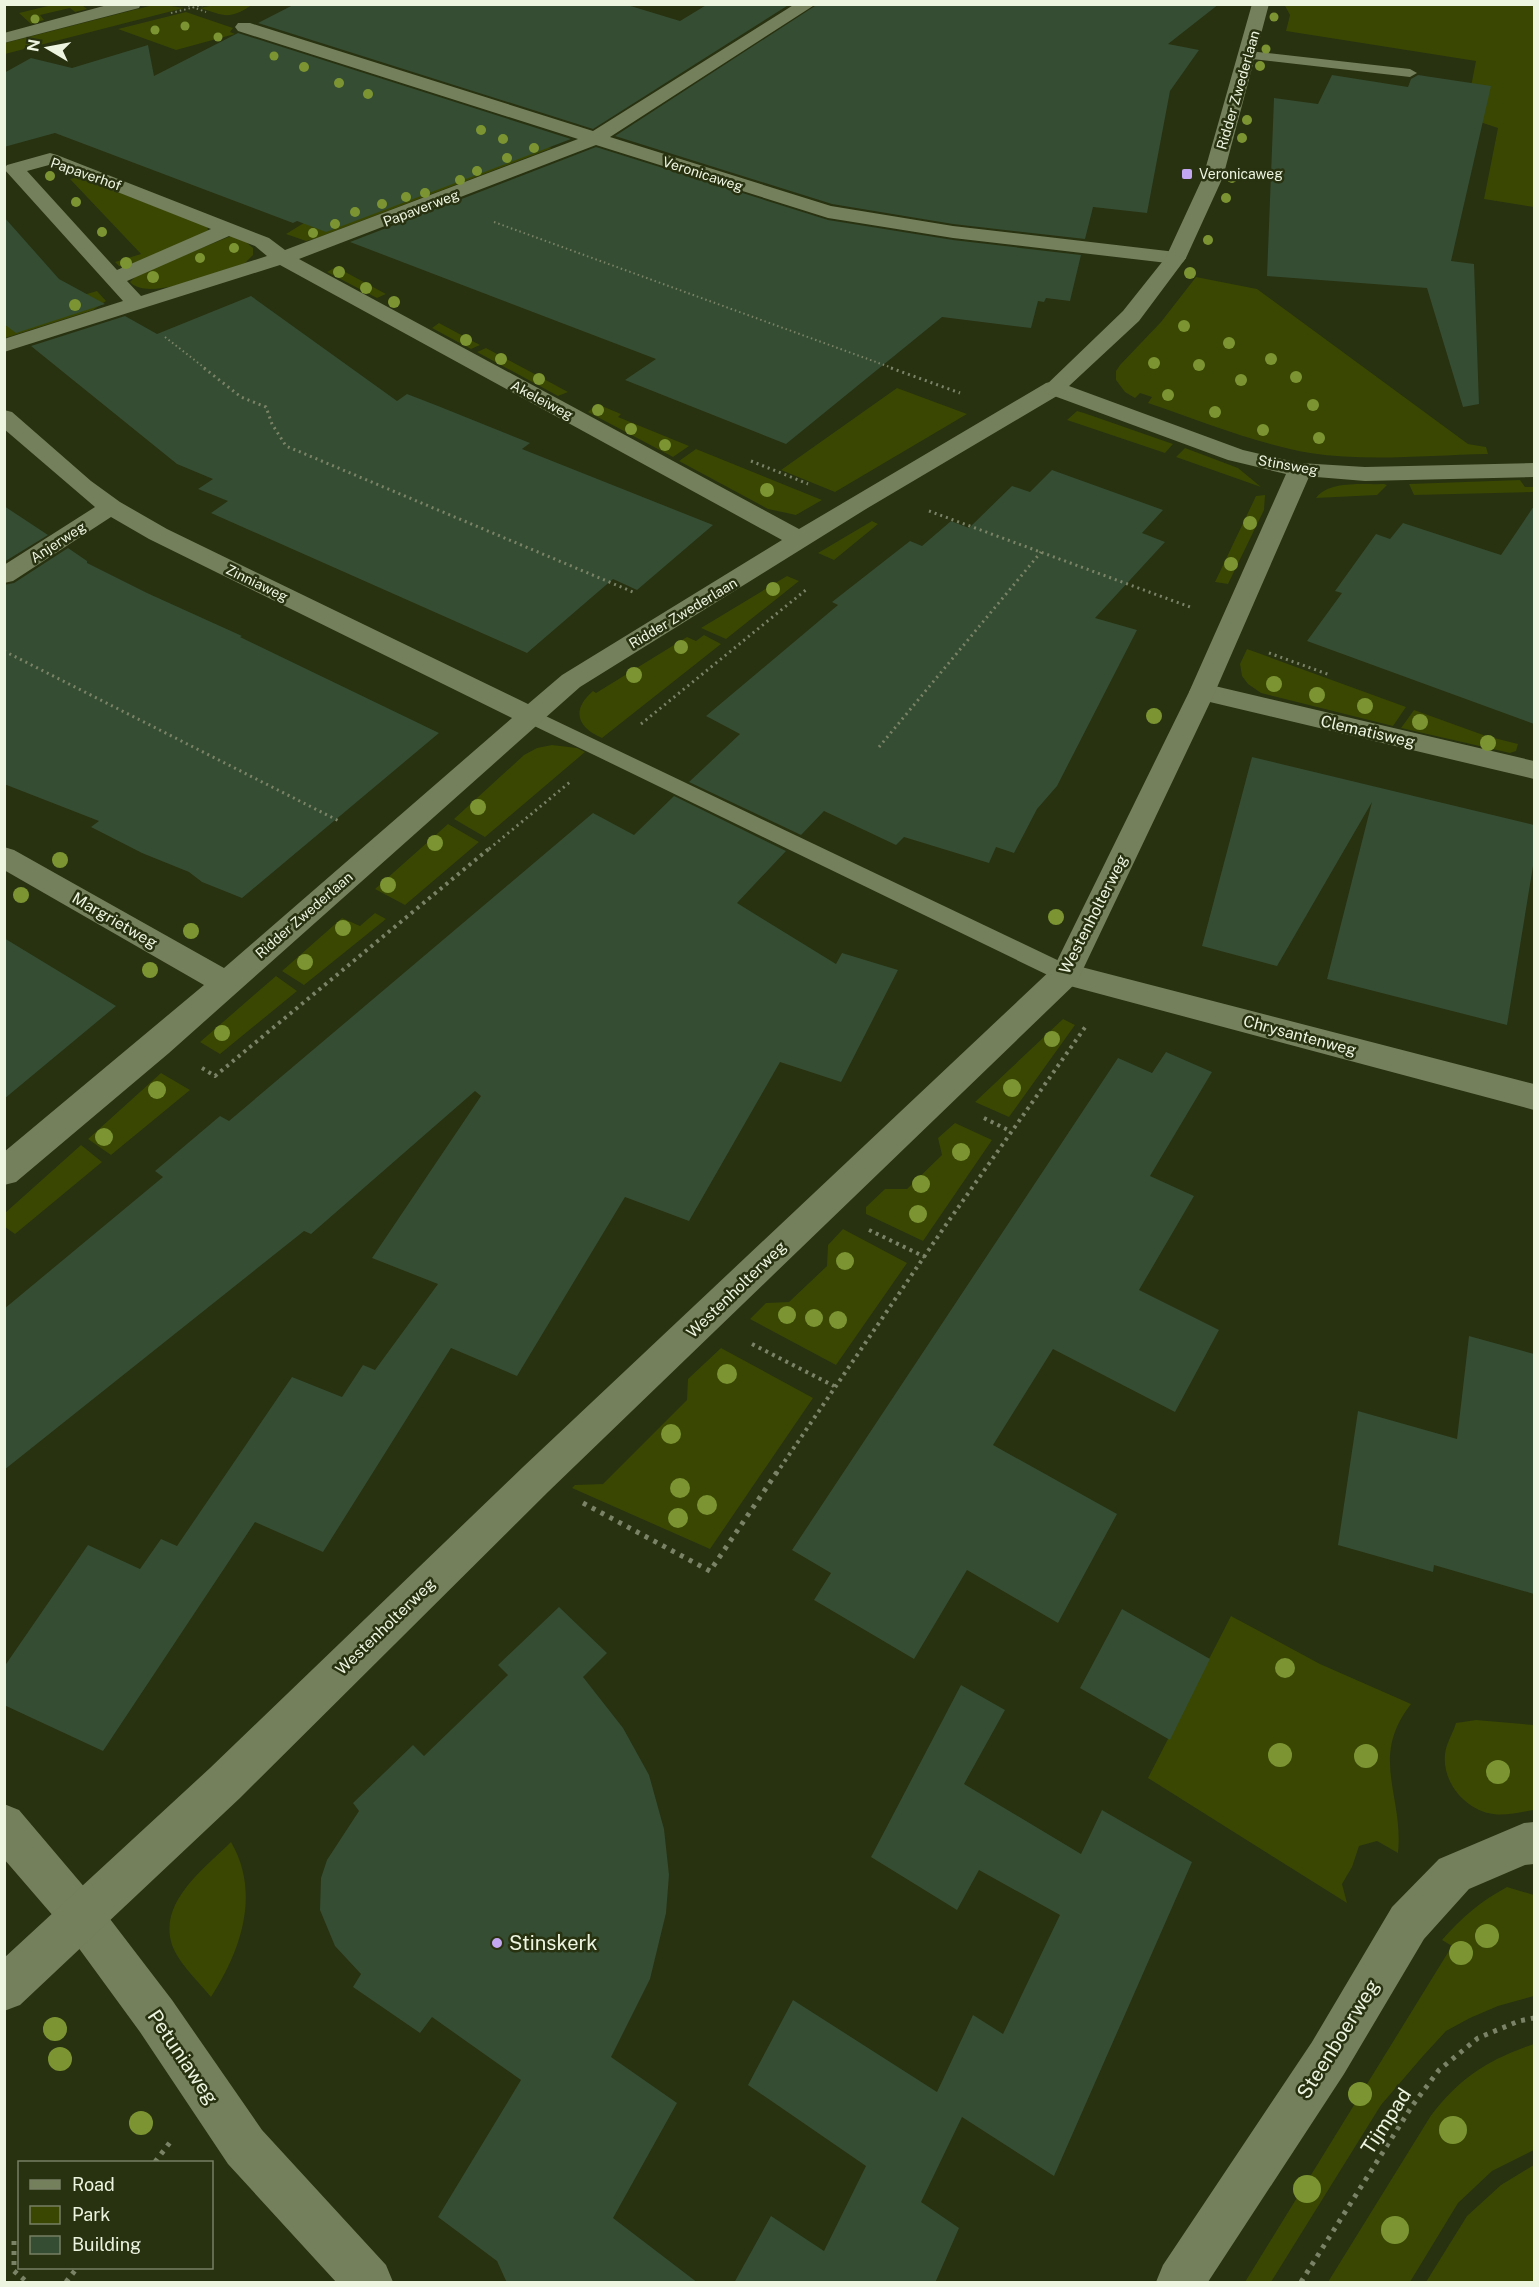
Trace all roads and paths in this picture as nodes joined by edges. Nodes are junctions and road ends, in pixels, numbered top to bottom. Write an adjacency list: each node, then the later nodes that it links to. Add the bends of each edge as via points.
1 (133, 4): 5 (street)
2 (808, 4): 8 (street, Papaverweg)
3 (1262, 4): 6 (street, Ridder Zwederlaan)
4 (244, 27): 8 (street, Veronicaweg)
5 (4, 38)
6 (1249, 55): 7 (lane); 11 (street, Ridder Zwederlaan, via 1213,177)
7 (1410, 72)
8 (594, 139): 10 (street, Papaverweg, via 422,208); 11 (street, Veronicaweg, via 828,212 953,232)
9 (230, 229): 10 (street, Papaverhof, via 262,242); 12 (street); 12 (street, Papaverhof, via 50,159 14,169)
10 (282, 258): 13 (street, Papaverweg); 21 (street, Akeleiweg)
11 (1176, 258): 15 (street, Ridder Zwederlaan, via 1131,316)
12 (114, 279): 13 (street, Papaverhof)
13 (138, 305): 14 (street, Papaverweg); 24 (path, via 147,323 241,397 266,407 286,446)
14 (4, 346)
15 (1054, 388): 17 (street, Stinsweg, via 1236,454); 19 (street, Ridder Zwederlaan)
16 (4, 417): 20 (street, Zinniaweg)
17 (1300, 470): 18 (street, Stinsweg, via 1365,474); 25 (street, Westenholterweg)
18 (1534, 470)
19 (878, 492): 21 (street, Ridder Zwederlaan); 22 (path)
20 (111, 507): 23 (street, Anjerweg); 28 (street, Zinniaweg, via 158,534)
21 (801, 540): 24 (street, Ridder Zwederlaan)
22 (1041, 552): 25 (path); 29 (path)
23 (4, 576)
24 (683, 614): 28 (street, Ridder Zwederlaan, via 571,681)
25 (1233, 623): 27 (street, Westenholterweg)
26 (4, 651): 31 (path)
27 (1202, 692): 30 (street, Clematisweg); 33 (street, Westenholterweg)
28 (531, 716): 31 (street, Ridder Zwederlaan); 33 (lane)
29 (879, 747)
30 (1534, 770)
31 (384, 844): 34 (street, Ridder Zwederlaan)
32 (4, 857): 34 (street, Margrietweg)
33 (1066, 974): 35 (street, Chrysantenweg); 38 (street, Westenholterweg)
34 (225, 983): 37 (street, Ridder Zwederlaan)
35 (1114, 987): 36 (street, Chrysantenweg); 39 (path)
36 (1534, 1097)
37 (4, 1172)
38 (822, 1207): 39 (path); 40 (street, Westenholterweg)
39 (925, 1257): 41 (path)
40 (704, 1319): 41 (path); 42 (street, Westenholterweg)
41 (834, 1386): 42 (path, via 710,1571)
42 (536, 1479): 45 (street, Westenholterweg)
43 (4, 1825): 45 (street, Petuniaweg)
44 (1534, 1842): 53 (street, Steenboerweg, via 1454,1874 1408,1923 1328,2058)
45 (82, 1917): 46 (street, Westenholterweg); 52 (street, Petuniaweg, via 156,2016 245,2147)
46 (4, 1989)
47 (1534, 2018): 54 (path, Tijmpad, via 1478,2038 1439,2070 1412,2106)
48 (14, 2241): 50 (path, via 14,2271)
49 (76, 2269): 51 (path)
50 (27, 2283)
51 (66, 2283)
52 (369, 2283)
53 (1180, 2283)
54 (1301, 2283)

